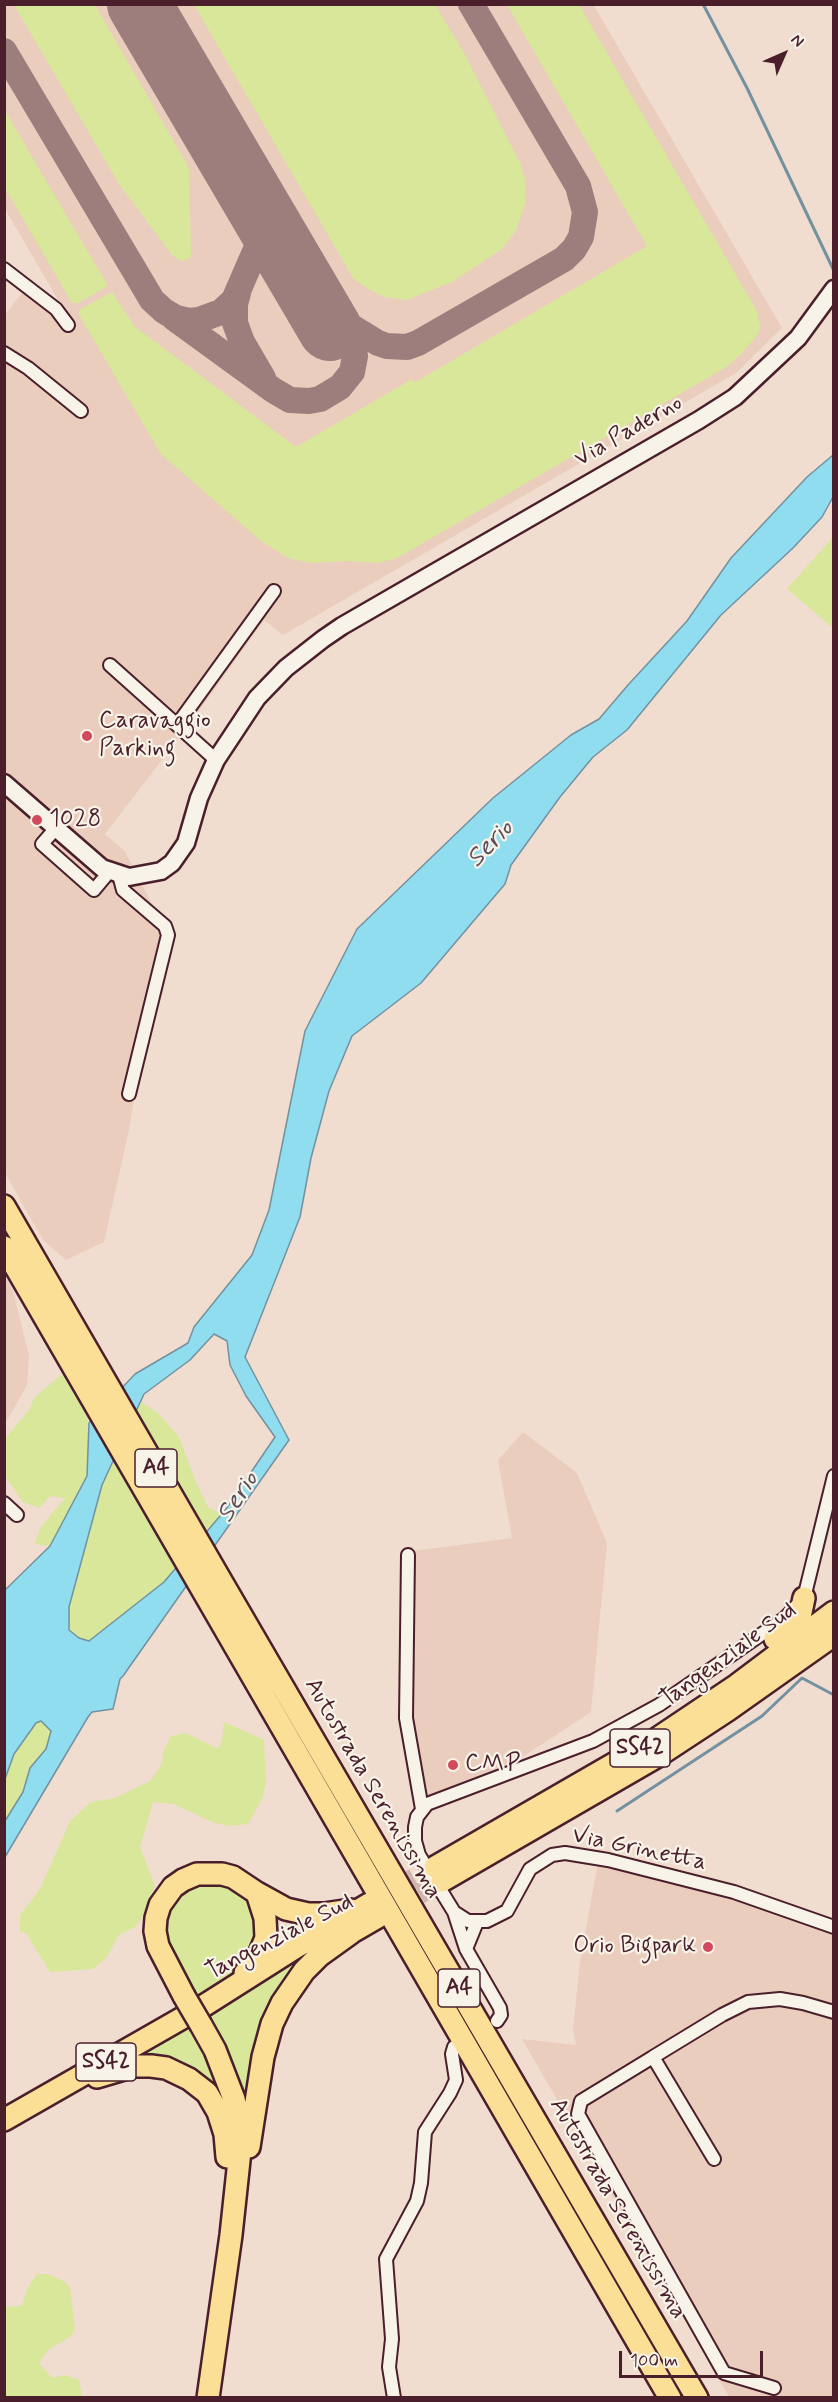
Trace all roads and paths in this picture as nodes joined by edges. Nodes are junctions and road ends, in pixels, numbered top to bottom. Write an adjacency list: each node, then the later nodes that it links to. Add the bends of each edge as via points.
1 (4, 269): 3 (street, via 56,309)
2 (833, 289): 9 (street, Via Paderno, via 798,338 735,397 323,639 286,668 257,698)
3 (68, 325)
4 (4, 353): 5 (street)
5 (81, 411)
6 (274, 591): 8 (street)
7 (110, 665): 8 (street)
8 (177, 725): 9 (street)
9 (216, 760): 12 (street, Via Paderno, via 199,798 186,843 172,863 154,874 129,877)
10 (4, 783): 11 (street)
11 (56, 828): 12 (street, via 91,860); 12 (street, via 42,844 94,890)
12 (114, 873): 13 (street, via 123,890 165,926 168,935)
13 (129, 1094)
14 (4, 1206): 44 (highway, Autostrada Serenissima / A4)
15 (4, 1247): 43 (highway, Autostrada Serenissima / A4)
16 (833, 1480): 20 (street)
17 (4, 1503): 18 (street)
18 (16, 1515)
19 (408, 1555): 24 (street, via 406,1718)
20 (804, 1598): 23 (highway, via 795,1624 758,1652); 24 (street, via 785,1618 659,1705 593,1741)
21 (834, 1612): 23 (highway, Tangenziale Sud / SS42)
22 (834, 1635): 23 (highway, Tangenziale Sud / SS42, via 658,1756 439,1874)
23 (737, 1685)
24 (422, 1809): 27 (street, via 415,1827 419,1855)
25 (257, 1893): 26 (highway, via 286,1909 308,1914); 33 (highway, via 266,1928 262,1952); 33 (highway, bridge, via 233,1877 211,1872 197,1874 183,1880 166,1896 156,1918 155,1931 162,1955 184,1996)
26 (374, 1910): 30 (highway, Tangenziale Sud / SS42); 33 (highway, Tangenziale Sud / SS42, via 298,1946)
27 (454, 1912): 28 (street); 31 (street)
28 (477, 1922): 29 (street, Via Grinetta, via 507,1911 530,1869 540,1860 565,1853 734,1892); 31 (street)
29 (834, 1927)
30 (351, 1933): 33 (highway, Tangenziale Sud / SS42); 39 (highway, via 304,1971 272,2024 256,2095 241,2219)
31 (466, 1949): 34 (street, via 500,2008)
32 (834, 2012): 36 (street, via 780,1999 748,2002)
33 (203, 2015): 37 (highway, Tangenziale Sud / SS42); 39 (highway, via 239,2122 240,2151)
34 (497, 2021)
35 (454, 2047): 42 (street, via 456,2080 425,2132 417,2201 386,2259 392,2339 389,2367)
36 (652, 2057): 38 (street); 40 (street, via 581,2101 578,2114 724,2373)
37 (6, 2119): 39 (highway, via 37,2109 118,2070 151,2066 178,2072 199,2085 219,2112 227,2165 222,2217)
38 (714, 2159)
39 (231, 2235): 41 (highway)
40 (774, 2388)
41 (208, 2397)
42 (394, 2397)
43 (670, 2397)
44 (697, 2397)

